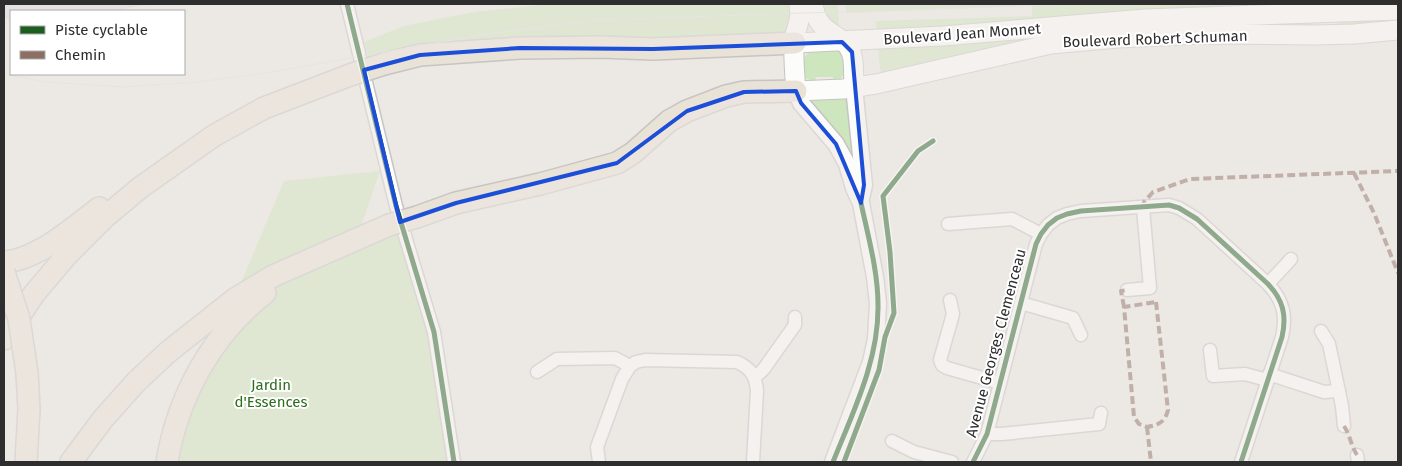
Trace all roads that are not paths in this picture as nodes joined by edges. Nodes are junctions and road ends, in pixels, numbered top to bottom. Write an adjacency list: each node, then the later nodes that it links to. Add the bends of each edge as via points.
1 (348, 4): 41 (street, via 396,206 434,332)
2 (799, 4): 7 (main road, via 800,19)
3 (813, 4): 6 (main road, via 821,25)
4 (1398, 10): 6 (main road, Boulevard Jean Monnet, via 1145,19)
5 (1398, 30): 8 (main road, Boulevard Robert Schuman, via 1315,35 1202,34 1051,44)
6 (842, 42): 7 (main road, Boulevard Jean Monnet); 8 (main road, via 852,52)
7 (795, 43): 9 (main road); 10 (highway, bridge, via 654,49 601,46 520,48 420,55 350,75 264,108 215,135)
8 (854, 87): 9 (main road, Boulevard Robert Schuman); 11 (street, via 864,185)
9 (796, 90): 11 (street, via 801,103 836,144); 17 (highway, bridge, via 744,92 719,99 668,122 617,163 456,203 389,225)
10 (141, 187): 16 (highway, via 120,192 36,253); 26 (highway, via 66,256 34,294)
11 (861, 203): 44 (street, via 876,277 878,320 871,362)
12 (1143, 208): 14 (street, Avenue Georges Clemenceau, via 1067,214 1057,218); 19 (street, Avenue Georges Clemenceau, via 1169,206 1189,213); 20 (street, via 1150,288)
13 (948, 224): 14 (street, via 1012,219)
14 (1041, 234): 22 (street, Avenue Georges Clemenceau)
15 (1291, 259): 19 (street)
16 (4, 262)
17 (294, 268): 39 (highway, via 235,299 168,352 103,418); 40 (highway, via 231,324 196,374 174,426)
18 (4, 272): 38 (highway, bridge, via 19,318 27,373)
19 (1268, 284): 31 (street, Avenue Georges Clemenceau, via 1276,293 1284,314 1282,337)
20 (1127, 290)
21 (950, 300): 32 (street, via 953,314 940,360 942,365)
22 (1021, 303): 25 (street, via 1073,318); 32 (street, Avenue Georges Clemenceau)
23 (795, 317): 30 (street, via 794,325 763,370)
24 (1320, 331): 33 (street, via 1329,344)
25 (1081, 335)
26 (4, 339)
27 (1210, 350): 31 (street, via 1213,376 1245,374)
28 (630, 366): 29 (street, via 615,358 557,359); 30 (street, via 645,360 737,362 745,365); 42 (street, via 622,379 597,447)
29 (537, 372)
30 (754, 377): 43 (street, via 757,391)
31 (1268, 377): 33 (street, via 1324,392); 47 (street, Avenue Georges Clemenceau)
32 (1000, 383): 36 (street, Avenue Georges Clemenceau)
33 (1339, 391): 35 (street)
34 (1101, 413): 36 (street, via 1099,424)
35 (1344, 426)
36 (987, 434): 46 (street, Avenue Georges Clemenceau)
37 (892, 441): 45 (street, via 914,452)
38 (26, 462)
39 (71, 462)
40 (166, 462)
41 (454, 462)
42 (599, 462)
43 (753, 462)
44 (833, 462)
45 (952, 462)
46 (972, 462)
47 (1241, 462)

